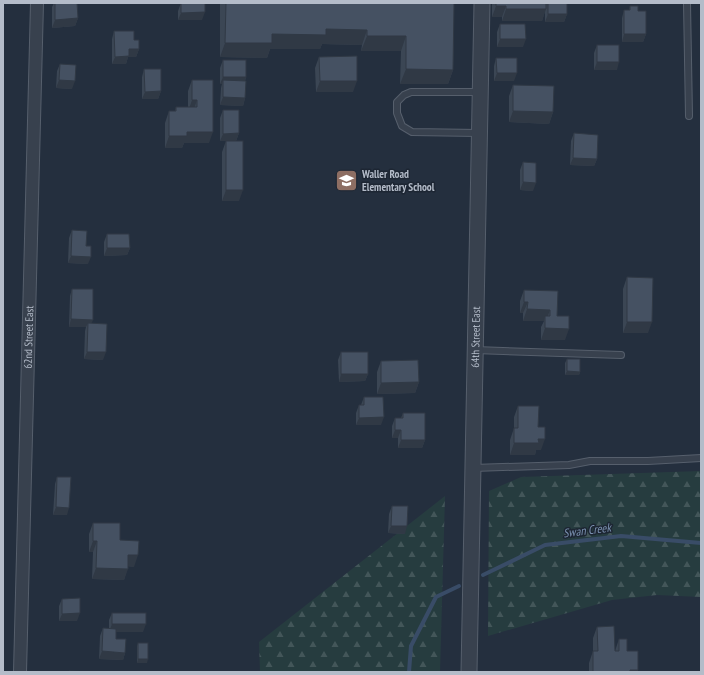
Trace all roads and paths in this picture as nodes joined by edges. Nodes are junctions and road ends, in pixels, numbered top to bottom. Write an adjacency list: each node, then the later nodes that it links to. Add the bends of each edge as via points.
1 (37, 3): 11 (street, 62nd Street East)
2 (482, 3): 4 (street, 64th Street East)
3 (687, 3): 5 (lane)
4 (479, 92): 6 (street, 64th Street East); 6 (lane, via 411,92 398,102 397,113 402,126 412,132)
5 (689, 116)
6 (478, 133): 7 (street, 64th Street East)
7 (476, 350): 8 (lane); 10 (street, 64th Street East)
8 (621, 355)
9 (701, 458): 10 (lane)
10 (473, 468): 12 (street, 64th Street East)
11 (20, 672)
12 (469, 672)

